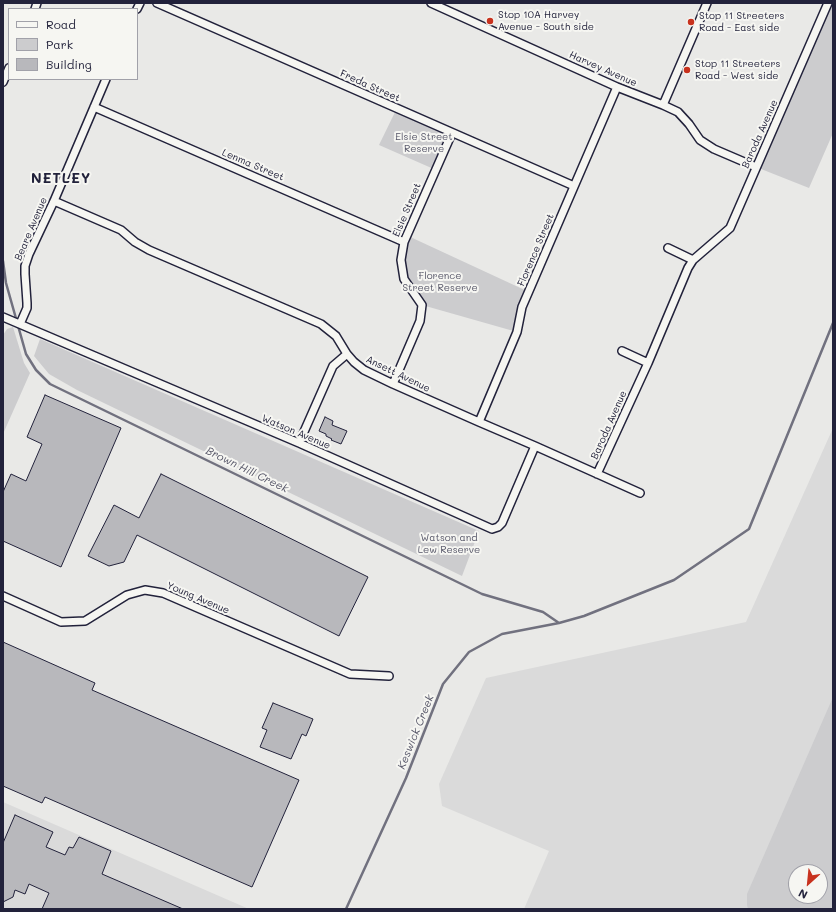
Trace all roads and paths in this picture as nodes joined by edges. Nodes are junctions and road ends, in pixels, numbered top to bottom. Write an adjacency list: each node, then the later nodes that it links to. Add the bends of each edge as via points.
1 (157, 3): 12 (street, Freda Street)
2 (431, 3): 5 (street, Harvey Avenue)
3 (707, 3): 10 (street)
4 (828, 3): 13 (street, Baroda Avenue)
5 (445, 6): 9 (street, Harvey Avenue)
6 (8, 70): 8 (street)
7 (106, 80): 11 (street, Beare Avenue)
8 (3, 82)
9 (618, 87): 10 (street, Harvey Avenue); 14 (street, Florence Street)
10 (663, 105): 13 (street, Harvey Avenue, via 678,112 700,140 714,149)
11 (94, 107): 15 (street, Beare Avenue); 16 (street, Lenma Street)
12 (452, 133): 14 (street, Freda Street); 16 (street, Elsie Street)
13 (756, 167): 18 (street, Baroda Avenue, via 730,228)
14 (574, 186): 25 (street, Florence Street, via 522,307 517,332)
15 (54, 201): 20 (street, Beare Avenue, via 25,266 27,308); 22 (street, Ansett Avenue, via 121,230 149,250 321,324 336,336)
16 (404, 242): 24 (street, Elsie Street, via 401,260 404,279 422,305 420,321)
17 (668, 248): 18 (street)
18 (693, 260): 23 (street, Baroda Avenue)
19 (6, 318): 20 (street, Watson Avenue)
20 (20, 324): 26 (street, Watson Avenue)
21 (622, 351): 23 (street)
22 (347, 354): 24 (street, Ansett Avenue, via 364,370); 26 (street, via 333,366)
23 (648, 363): 28 (street, Baroda Avenue)
24 (393, 384): 25 (street, Ansett Avenue)
25 (479, 422): 27 (street, Ansett Avenue)
26 (298, 443): 27 (street, Watson Avenue, via 492,529 498,528 502,523)
27 (535, 446): 28 (street, Ansett Avenue)
28 (598, 474): 29 (street, Ansett Avenue)
29 (640, 493)
30 (3, 596): 31 (street, Young Avenue, via 61,622 85,621 127,595 145,590 163,593 350,674)
31 (389, 676)

